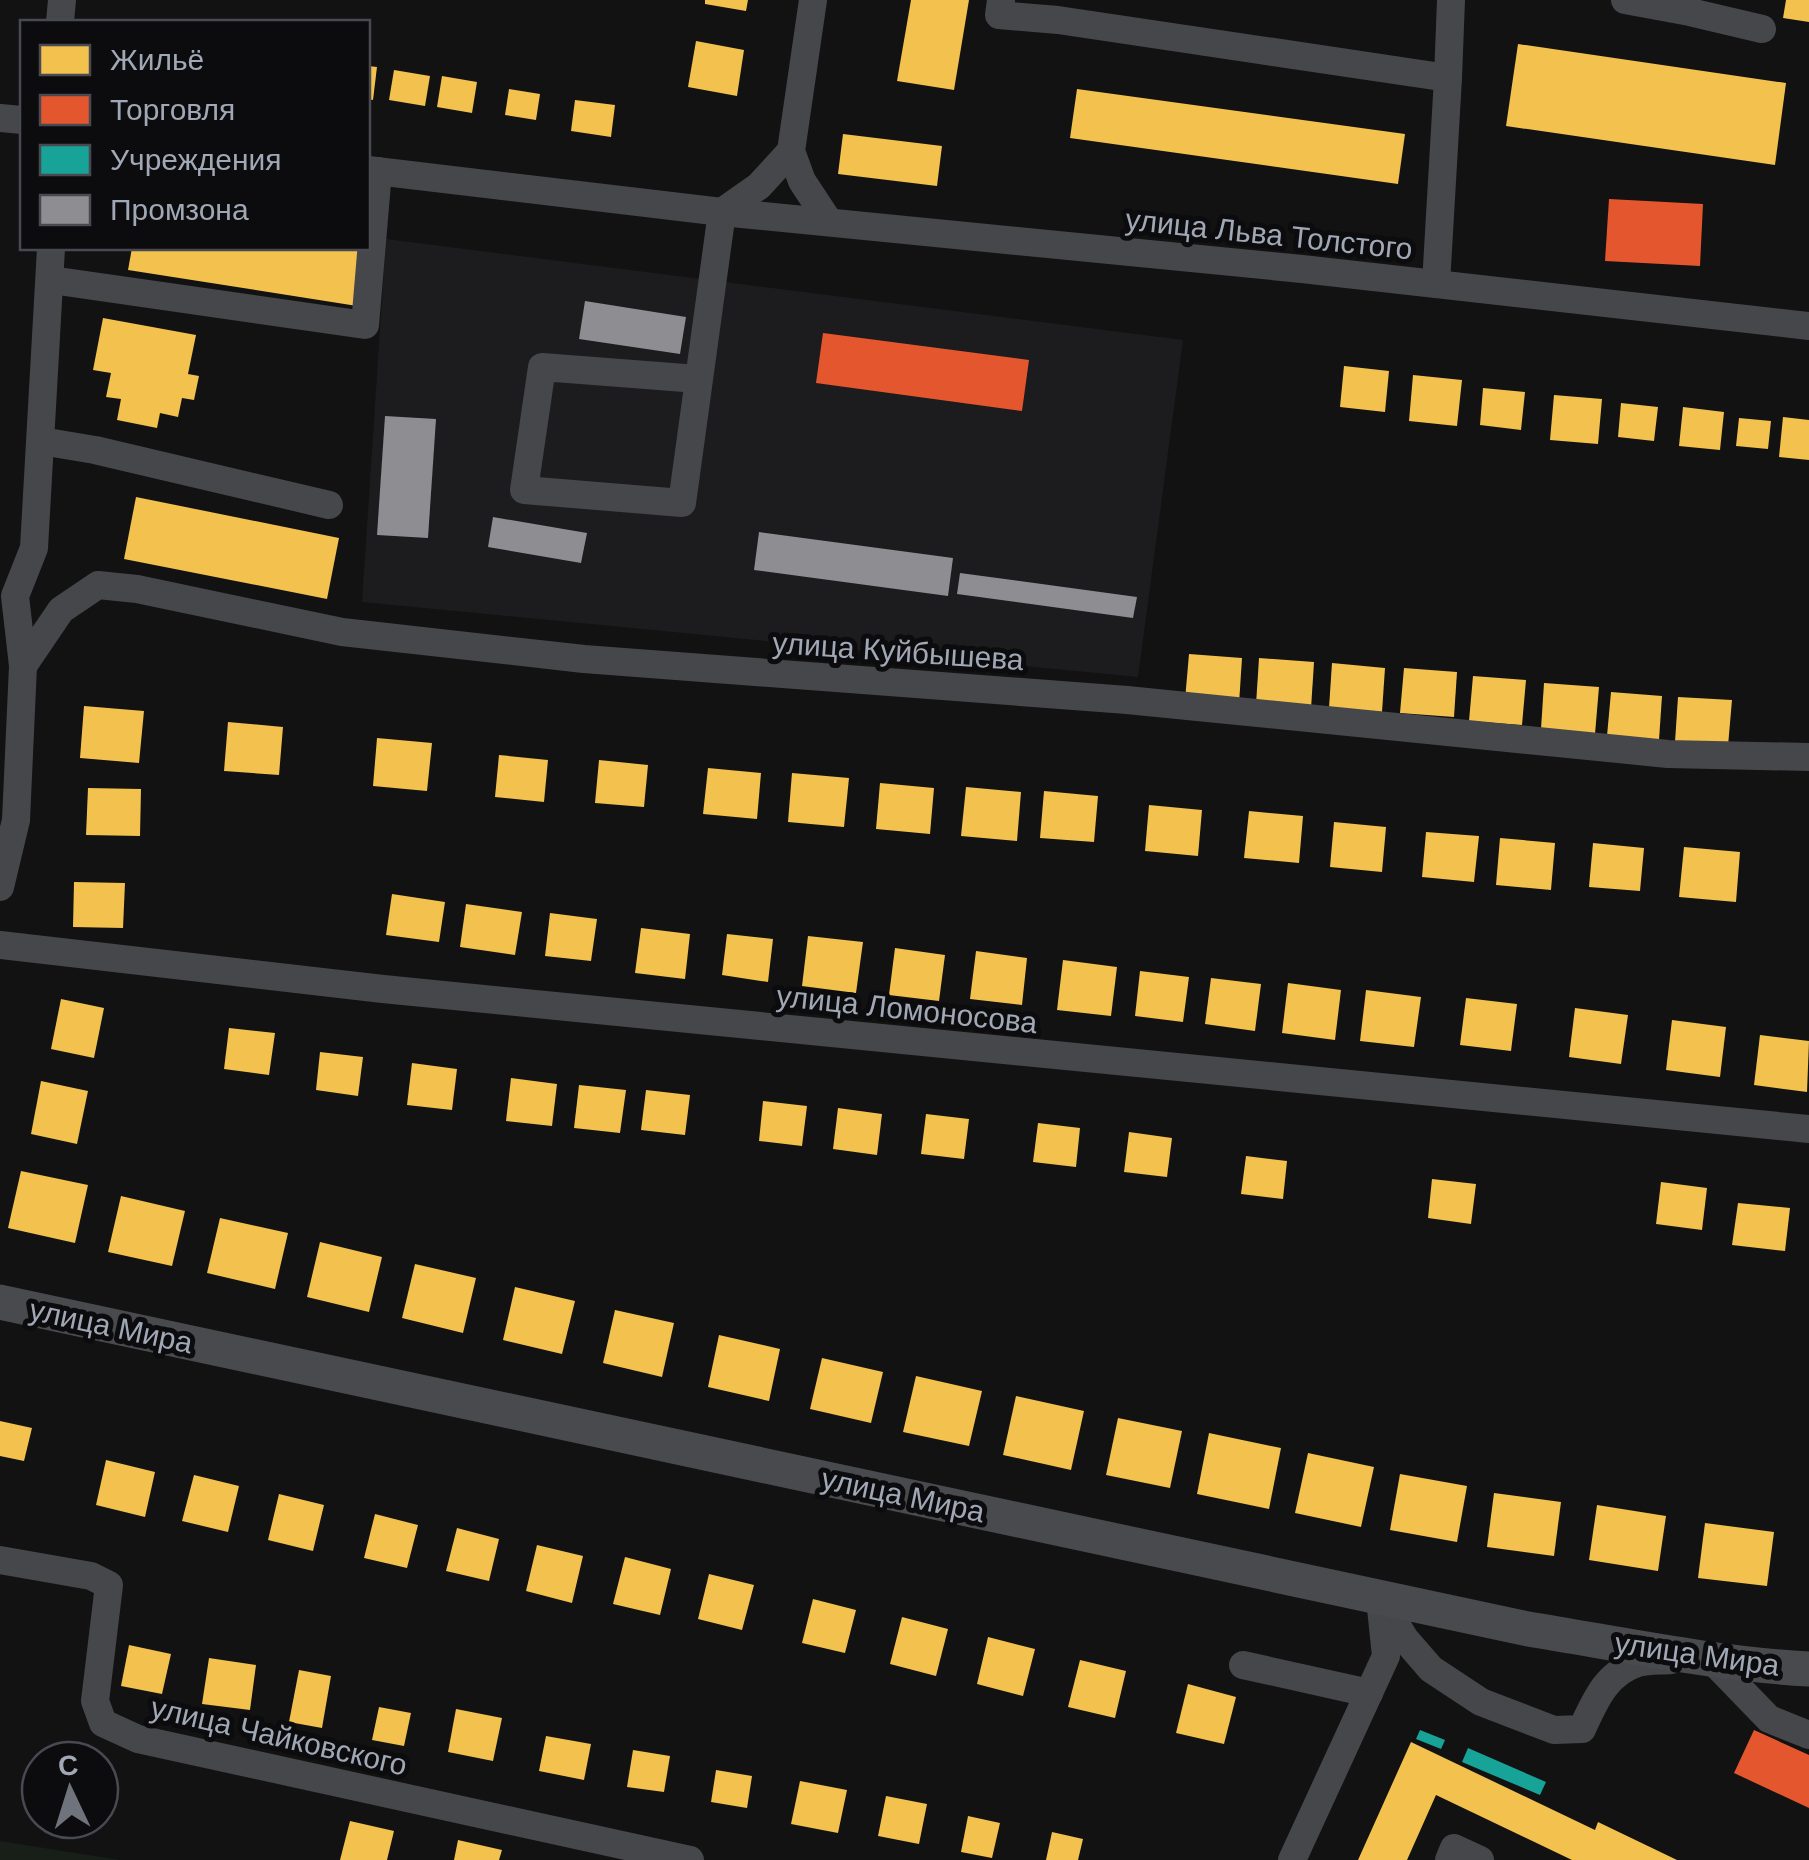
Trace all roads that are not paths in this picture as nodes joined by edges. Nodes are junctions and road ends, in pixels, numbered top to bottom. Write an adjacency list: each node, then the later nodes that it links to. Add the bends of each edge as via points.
1 (813, 0): 8 (street)
2 (1001, 0): 5 (street, via 999,15)
3 (1451, 0): 7 (street)
4 (1625, 0): 6 (street)
5 (1059, 10): 7 (street)
6 (1762, 29)
7 (1448, 78): 16 (street)
8 (791, 151): 10 (street, via 759,186); 11 (street)
9 (373, 170): 10 (street, улица Льва Толстого); 12 (street)
10 (722, 212): 11 (street, улица Льва Толстого); 18 (street)
11 (829, 222): 16 (street, улица Льва Толстого)
12 (370, 228)
13 (51, 250): 15 (street)
14 (369, 250): 15 (street, via 365,325)
15 (51, 280): 19 (street)
16 (1436, 284): 17 (street, улица Льва Толстого)
17 (1809, 326)
18 (698, 379): 18 (street, via 682,503 524,490 542,367)
19 (41, 441): 20 (street); 21 (street, via 34,548)
20 (329, 506)
21 (8, 595): 22 (street)
22 (22, 666): 23 (street, улица Куйбышева, via 61,610 98,585 342,632 584,659 1126,700 1668,754); 24 (street, via 16,820)
23 (1809, 758)
24 (0, 887)
25 (0, 945): 26 (street, улица Ломоносова, via 383,989)
26 (1809, 1129)
27 (0, 1302): 29 (main road, улица Мира)
28 (0, 1560): 35 (street, улица Чайковского, via 109,1585 95,1702 103,1723 138,1740)
29 (1379, 1596): 30 (main road, улица Мира); 30 (street, via 1431,1669 1481,1702 1554,1730 1582,1729 1609,1679 1637,1663); 33 (street, via 1386,1656)
30 (1704, 1658): 32 (main road, улица Мира); 34 (street, via 1768,1720)
31 (1243, 1666): 33 (street)
32 (1809, 1668)
33 (1369, 1693): 36 (street)
34 (1809, 1734)
35 (690, 1860)
36 (1292, 1860)
37 (1449, 1860): 38 (street, via 1454,1848)
38 (1480, 1860)

